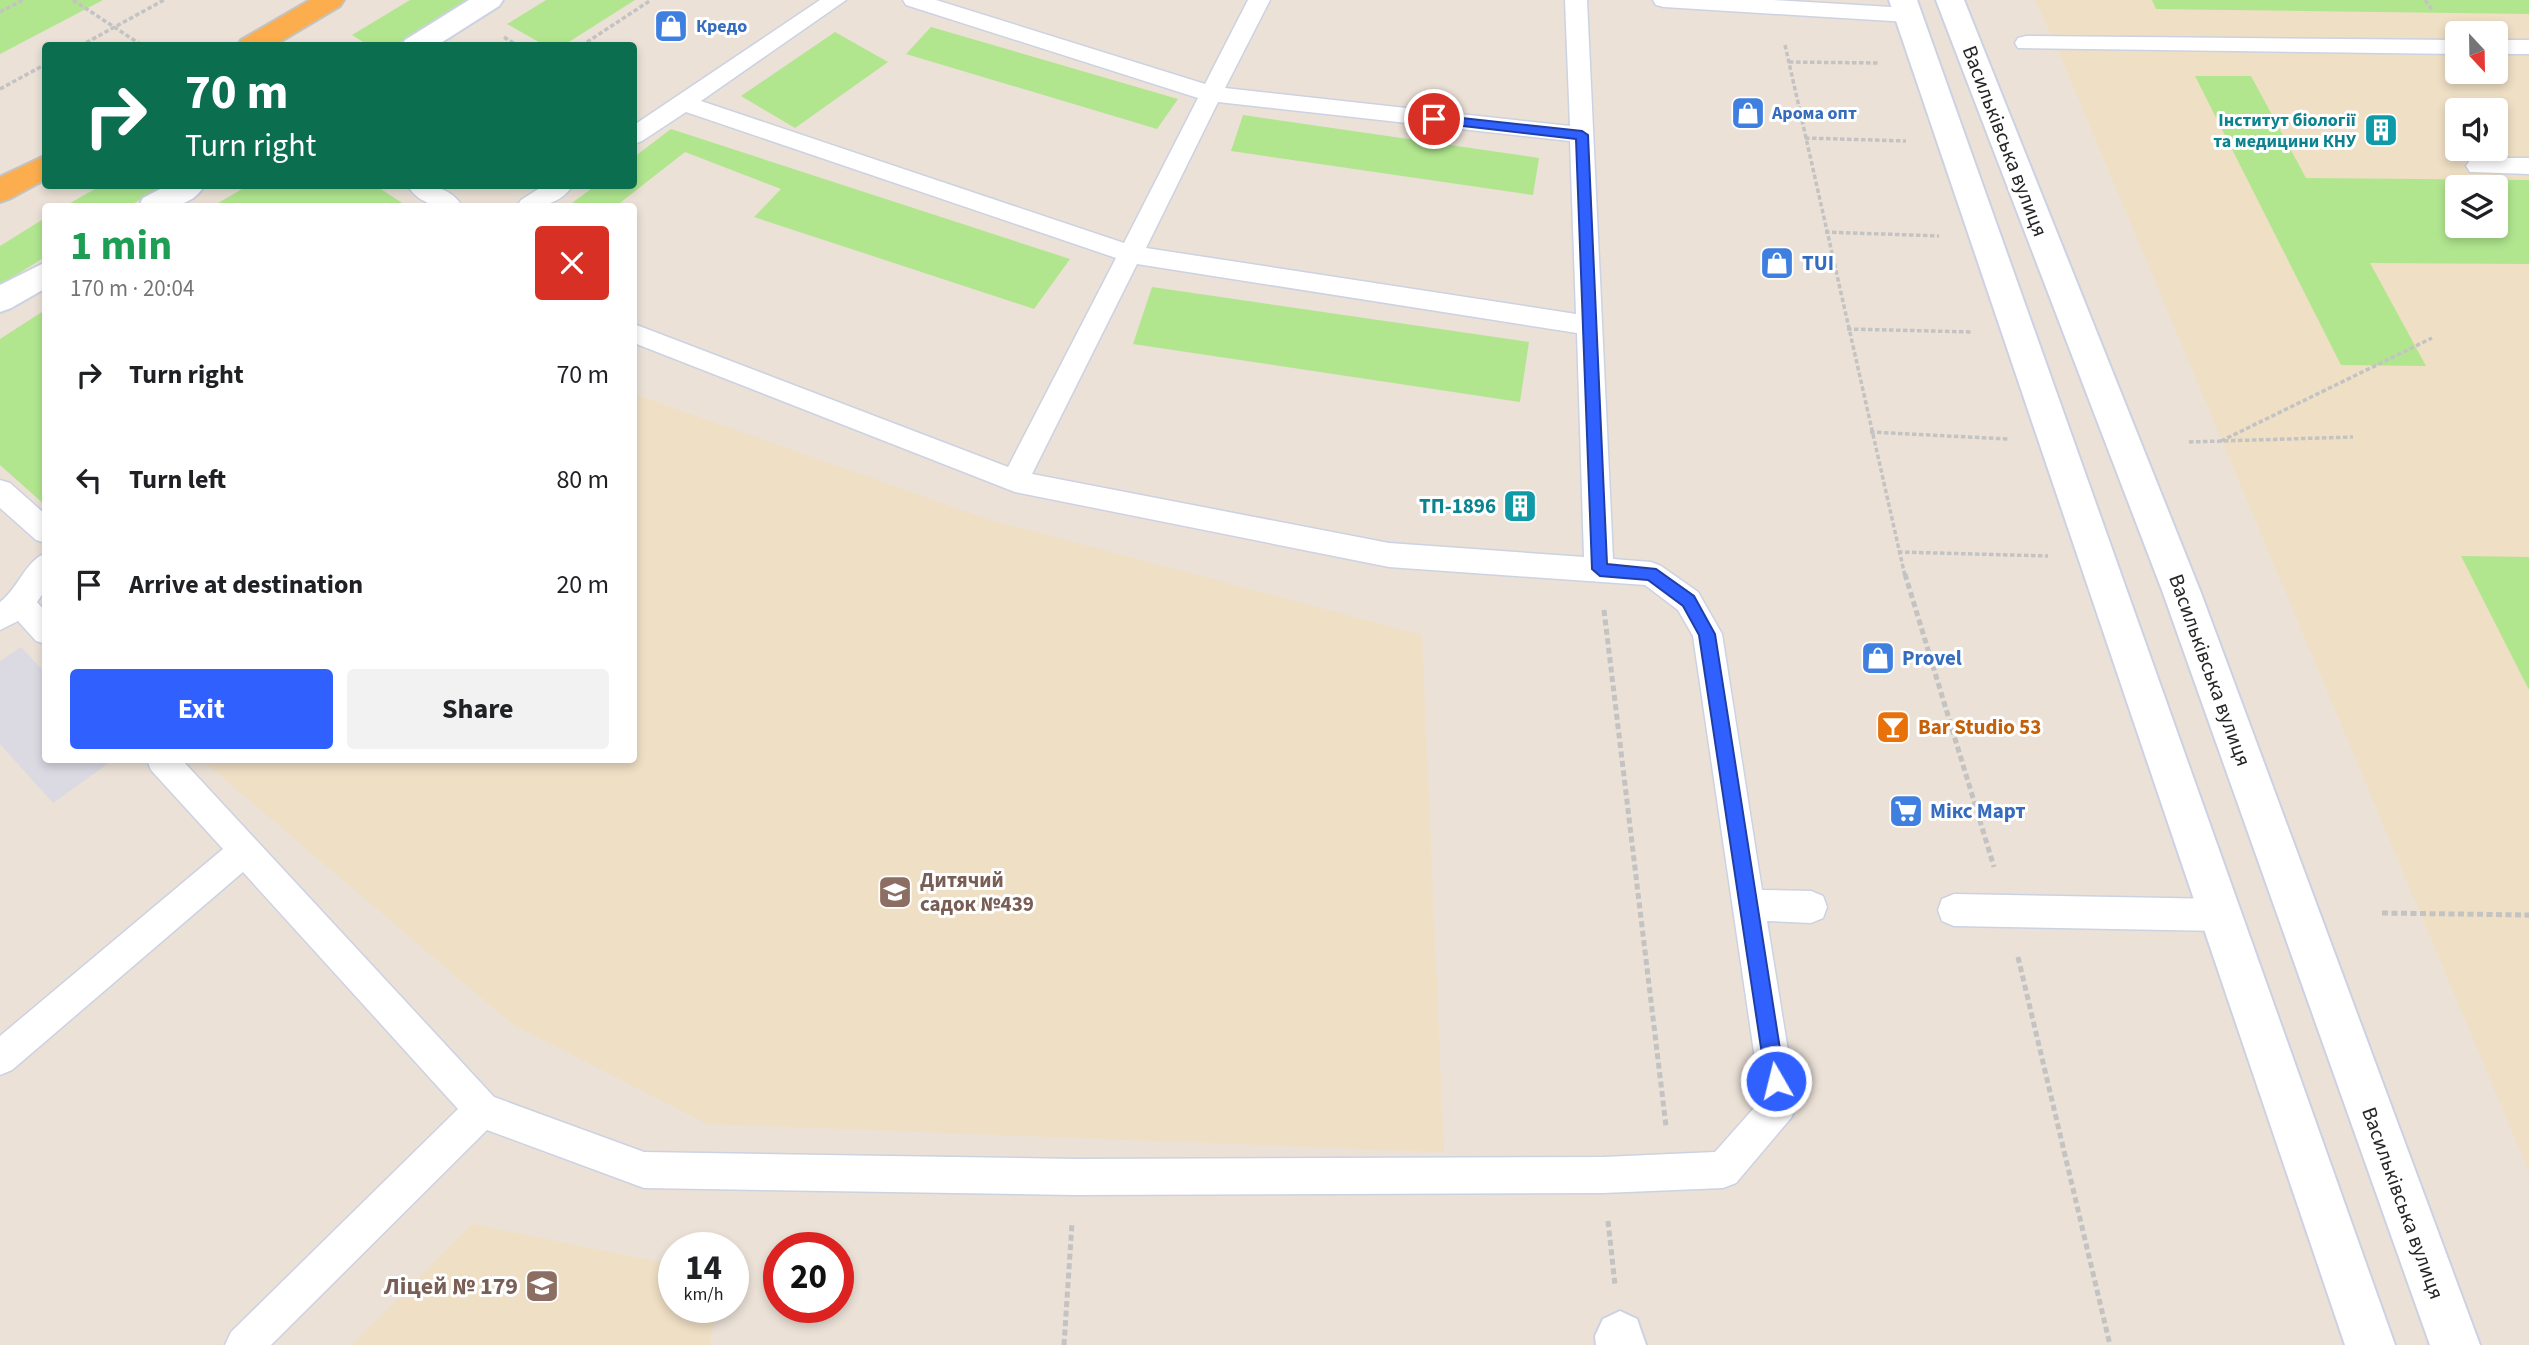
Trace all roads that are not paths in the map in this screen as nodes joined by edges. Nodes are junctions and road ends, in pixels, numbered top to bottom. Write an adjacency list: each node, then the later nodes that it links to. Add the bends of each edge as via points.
1 (330, 0): 10 (highway)
2 (489, 0): 11 (main road)
3 (835, 0): 17 (lane)
4 (914, 0): 16 (lane)
5 (1259, 0): 16 (lane)
6 (1576, 0): 19 (lane)
7 (1664, 0): 9 (lane)
8 (1950, 0): 52 (main road, Васильківська вулиця, via 2182,593)
9 (1905, 7): 47 (main road)
10 (258, 42)
11 (421, 42)
12 (2026, 43): 13 (lane)
13 (2445, 47)
14 (2508, 47): 15 (lane)
15 (2529, 47)
16 (1211, 94): 19 (lane); 30 (lane)
17 (683, 103): 18 (lane); 30 (lane)
18 (637, 134)
19 (1582, 135): 33 (lane)
20 (42, 166): 26 (highway)
21 (2478, 166): 22 (lane)
22 (2529, 166)
23 (184, 189): 27 (main road)
24 (424, 189): 28 (lane)
25 (555, 189): 29 (lane)
26 (0, 191)
27 (159, 203)
28 (446, 203)
29 (534, 203)
30 (1130, 254): 33 (lane); 35 (lane)
31 (42, 275): 32 (main road)
32 (0, 300)
33 (1590, 326): 38 (lane)
34 (637, 335): 35 (lane)
35 (1015, 481): 38 (lane, via 1389,555)
36 (0, 491): 37 (lane)
37 (42, 528)
38 (1600, 569): 44 (lane, via 1651,574 1688,601 1707,634)
39 (42, 570): 40 (lane)
40 (10, 611): 41 (lane)
41 (42, 630)
42 (165, 763): 43 (lane)
43 (245, 850): 48 (lane); 49 (lane)
44 (1749, 905): 45 (lane); 49 (lane, via 1779,1106 1723,1170 1603,1175 1075,1177 644,1170)
45 (1811, 906)
46 (1954, 910): 47 (lane)
47 (2221, 915): 51 (main road)
48 (0, 1058)
49 (482, 1110): 50 (lane)
50 (244, 1345)
51 (2370, 1345)
52 (2455, 1345)

